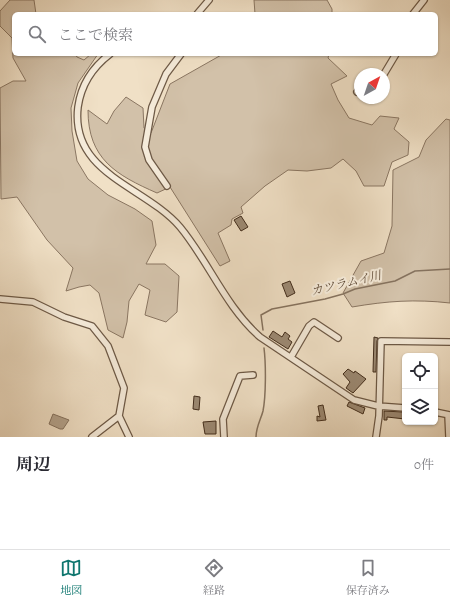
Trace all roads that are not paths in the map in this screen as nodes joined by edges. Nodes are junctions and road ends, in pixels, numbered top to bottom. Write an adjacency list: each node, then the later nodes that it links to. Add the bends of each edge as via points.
1 (209, 0): 3 (street)
2 (424, 0): 4 (street)
3 (199, 12)
4 (415, 12)
5 (108, 56): 13 (street, via 94,70 82,91 77,113 80,136 85,146 100,168 152,202 179,227 230,304 249,327)
6 (180, 56): 9 (street, via 166,74 152,107 145,147 149,160)
7 (395, 56): 8 (street)
8 (388, 68)
9 (167, 186)
10 (0, 299): 21 (street, via 32,302 64,317 92,326 108,346 124,388)
11 (338, 338): 13 (street, via 314,322)
12 (450, 342): 17 (street, via 381,341)
13 (290, 357): 14 (street)
14 (310, 370): 16 (street); 17 (street, via 354,400)
15 (253, 375): 24 (street, via 240,376 223,419)
16 (313, 377)
17 (378, 406): 18 (street); 25 (street)
18 (402, 408)
19 (438, 413): 20 (street)
20 (449, 415): 26 (street)
21 (119, 416): 22 (street); 23 (street)
22 (92, 437)
23 (129, 437)
24 (224, 437)
25 (376, 437)
26 (449, 437)

